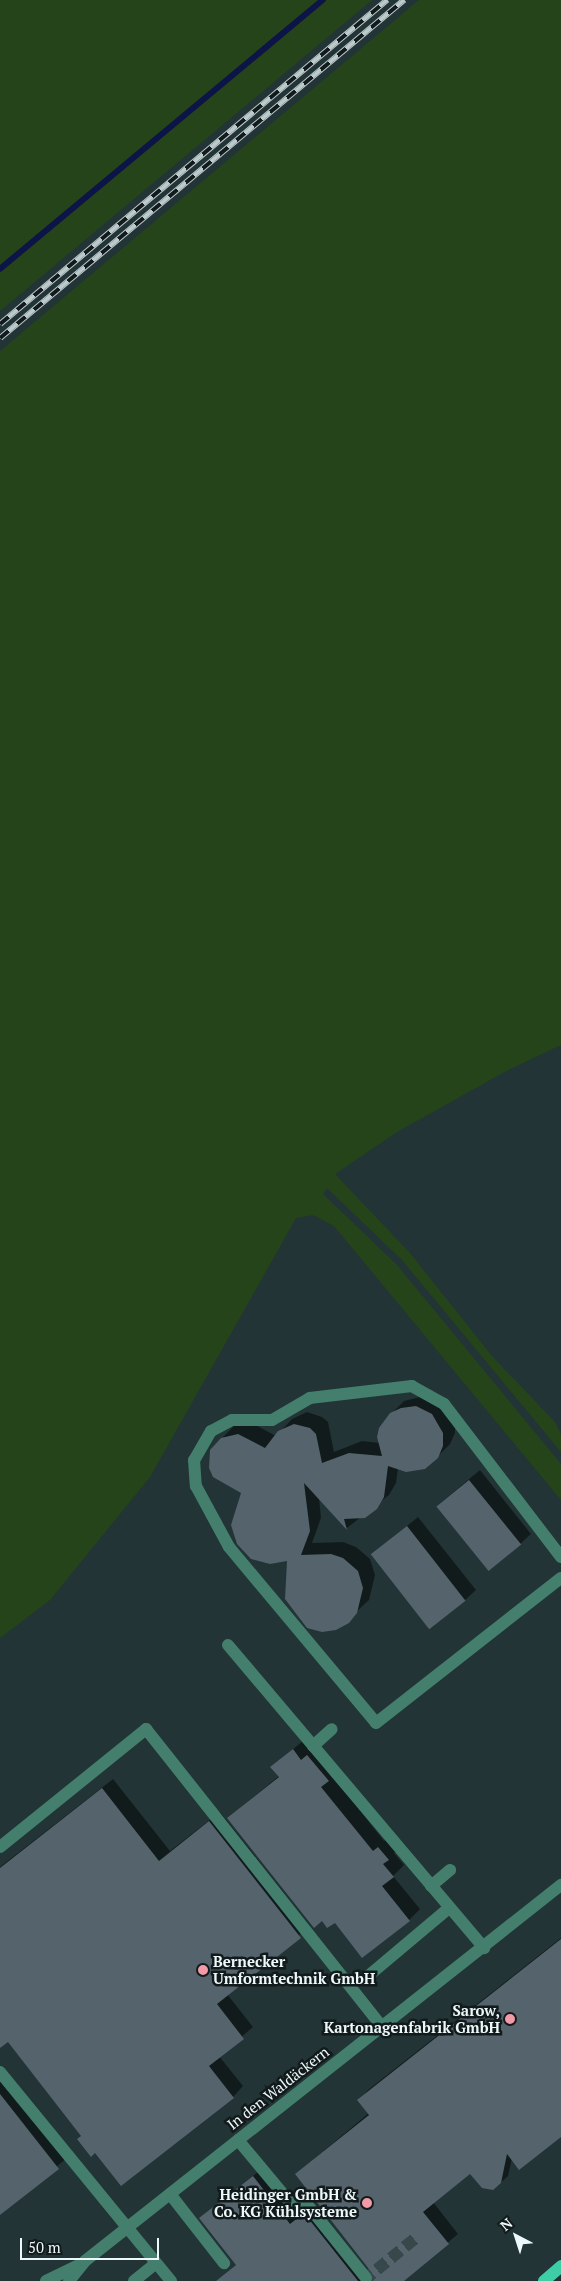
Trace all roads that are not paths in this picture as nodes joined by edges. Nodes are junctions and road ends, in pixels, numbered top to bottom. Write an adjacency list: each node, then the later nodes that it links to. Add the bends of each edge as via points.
1 (561, 1557): 2 (street, via 444,1404 412,1386 310,1398 272,1420 232,1420 211,1431 194,1460 196,1486 229,1547 376,1723)
2 (561, 1578)
3 (228, 1645): 5 (street)
4 (332, 1729): 5 (street)
5 (313, 1746): 8 (street)
6 (0, 1847): 13 (street, via 146,1729)
7 (450, 1870): 8 (street)
8 (431, 1886): 10 (street)
9 (561, 1886): 11 (street, In den Waldäckern)
10 (449, 1908): 11 (street); 12 (street)
11 (484, 1948): 13 (street, In den Waldäckern)
12 (367, 1976)
13 (383, 2028): 15 (street, In den Waldäckern)
14 (0, 2072): 17 (street)
15 (238, 2140): 16 (street, In den Waldäckern); 22 (street, via 288,2200 306,2203)
16 (170, 2194): 17 (street, In den Waldäckern); 20 (street)
17 (127, 2228): 18 (street, In den Waldäckern); 19 (street)
18 (86, 2262): 23 (street, In den Waldäckern); 24 (street, In den Waldäckern)
19 (156, 2263): 25 (street); 26 (street)
20 (224, 2263)
21 (561, 2266): 27 (main road)
22 (366, 2278)
23 (46, 2281)
24 (69, 2281)
25 (134, 2281)
26 (171, 2281)
27 (544, 2281)

